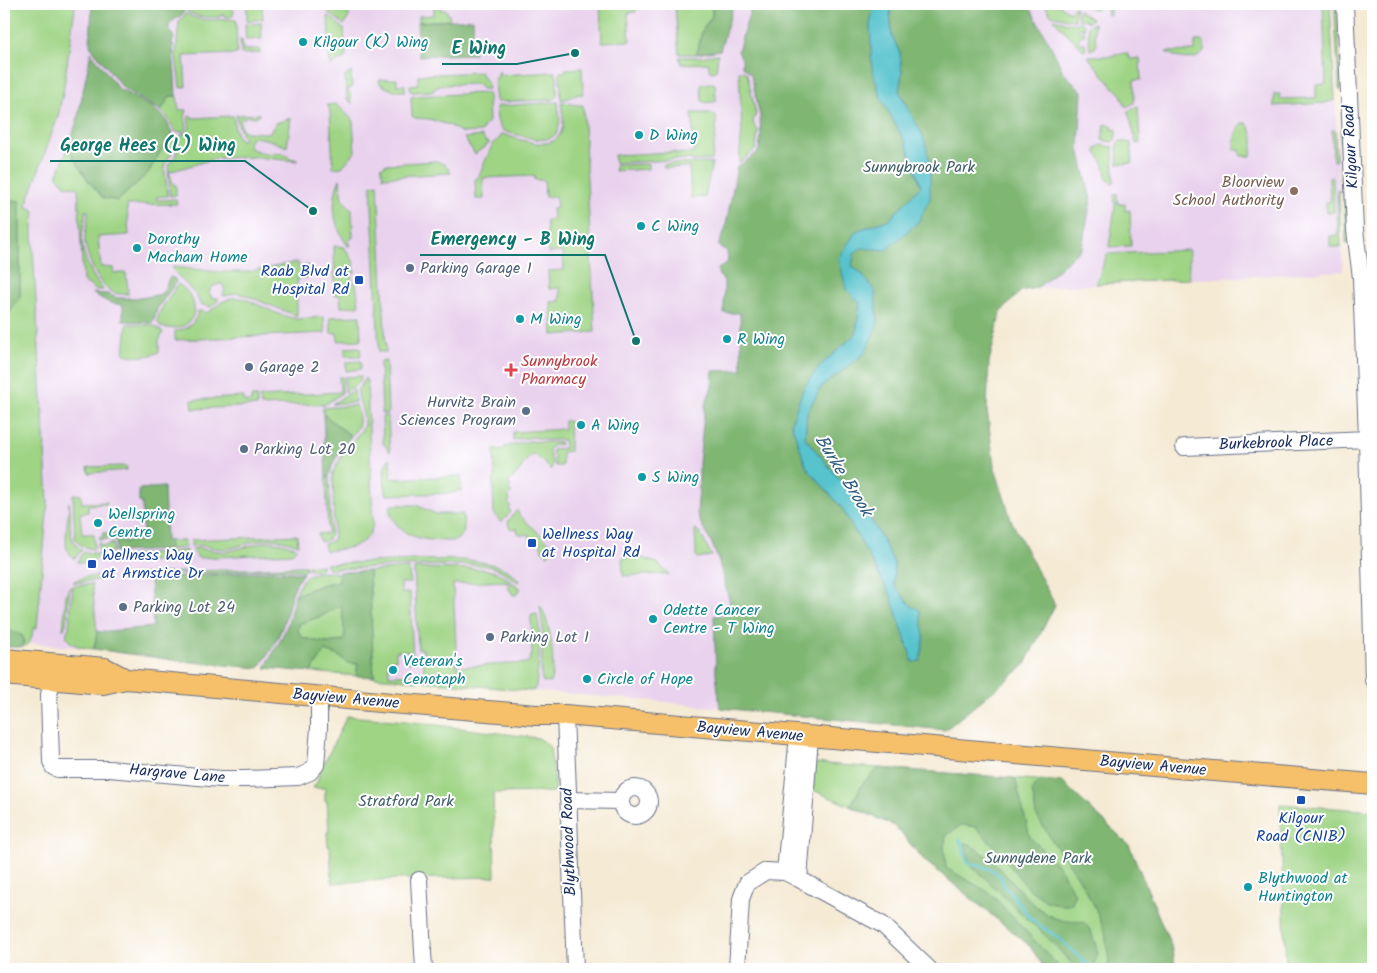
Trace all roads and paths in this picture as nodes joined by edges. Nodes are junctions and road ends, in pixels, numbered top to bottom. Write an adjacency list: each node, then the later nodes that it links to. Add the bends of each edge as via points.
1 (1345, 4): 2 (street, Kilgour Road)
2 (1367, 439): 3 (street, Burkebrook Place); 8 (street, Kilgour Road)
3 (1184, 447)
4 (4, 659): 6 (main road, Bayview Avenue, via 105,668)
5 (4, 675): 7 (main road, Bayview Avenue)
6 (126, 679): 7 (main road, Bayview Avenue, via 103,684); 9 (main road, Bayview Avenue)
7 (52, 680): 9 (street, Hargrave Lane, via 49,695 51,761 58,770 109,769 254,779 298,777 310,772 316,764)
8 (1373, 680)
9 (319, 697): 10 (main road, Bayview Avenue)
10 (565, 715): 11 (main road, Bayview Avenue); 13 (street, Blythwood Road)
11 (804, 736): 12 (main road, Bayview Avenue); 15 (street)
12 (1373, 784)
13 (568, 800): 14 (street); 18 (street, Blythwood Road)
14 (621, 801)
15 (792, 876): 19 (street, via 766,871 748,883 742,898); 20 (street, via 883,925)
16 (419, 880): 17 (street)
17 (424, 969)
18 (575, 969)
19 (737, 969)
20 (928, 969)

